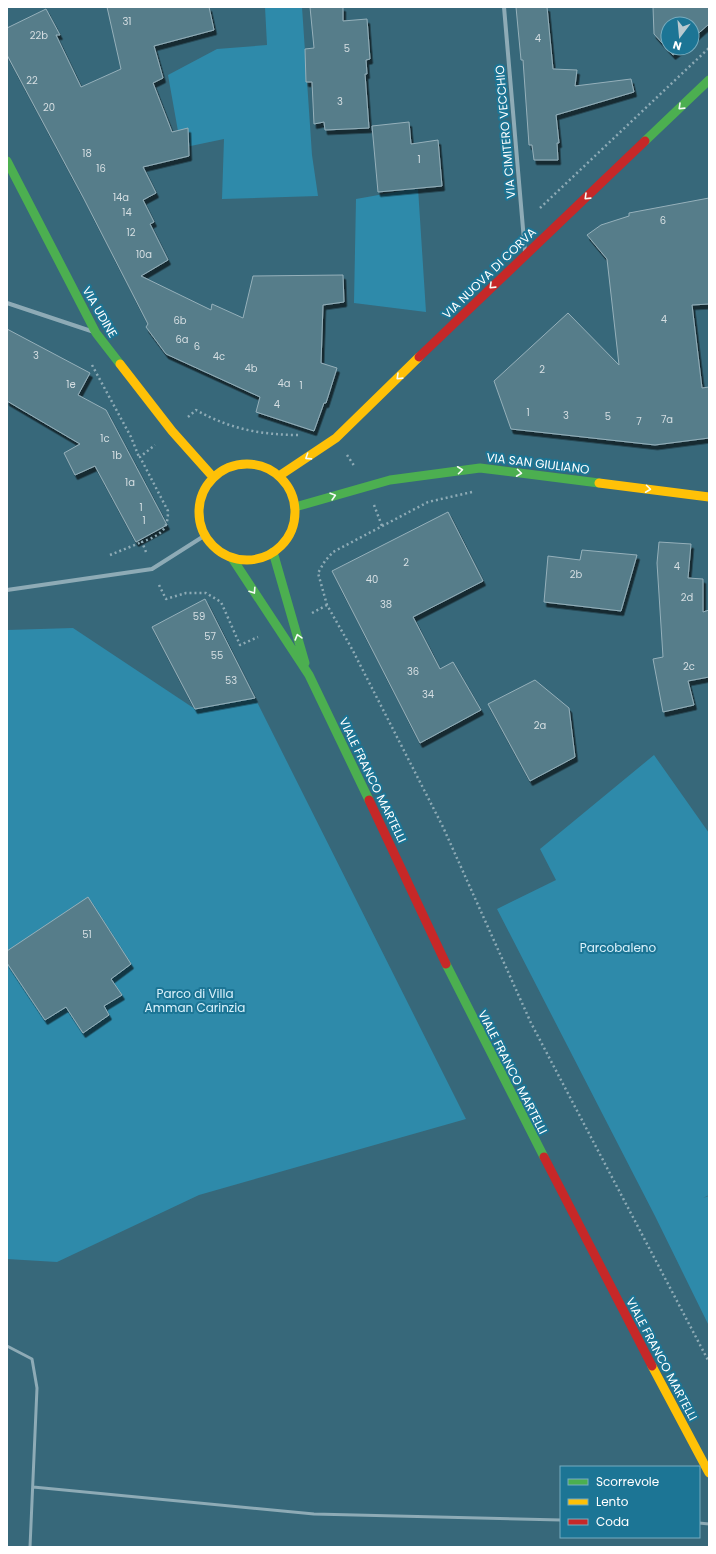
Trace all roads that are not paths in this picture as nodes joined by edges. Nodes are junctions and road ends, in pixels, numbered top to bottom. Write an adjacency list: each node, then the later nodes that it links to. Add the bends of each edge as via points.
1 (504, 7): 4 (street, VIA CIMITERO VECCHIO)
2 (709, 80): 4 (main road, VIA NUOVA DI CORVA, one-way to 4)
3 (7, 162): 6 (main road, VIA UDINE)
4 (526, 254): 7 (main road, VIA NUOVA DI CORVA, one-way to 7, via 336,438)
5 (7, 303): 6 (street)
6 (96, 333): 8 (main road, VIA UDINE, via 172,431)
7 (279, 476): 8 (main road, via 259,465 242,463 223,469); 10 (main road, via 293,496)
8 (213, 477): 11 (main road, via 205,487 198,506)
9 (709, 497): 10 (main road, VIA SAN GIULIANO, one-way to 9, via 390,480 480,468)
10 (295, 507): 12 (main road, via 294,524 289,536)
11 (204, 536): 13 (main road, via 215,548); 14 (street, via 152,569)
12 (273, 552): 13 (main road, via 247,560); 15 (main road, VIALE FRANCO MARTELLI, one-way to 12)
13 (232, 558): 15 (main road, VIALE FRANCO MARTELLI, one-way to 15)
14 (7, 590)
15 (309, 675): 17 (main road, VIALE FRANCO MARTELLI, via 459,991)
16 (7, 1346): 18 (lane, via 32,1359 37,1388)
17 (709, 1473)
18 (33, 1487): 19 (lane, via 314,1514); 20 (lane)
19 (560, 1520)
20 (30, 1547)

